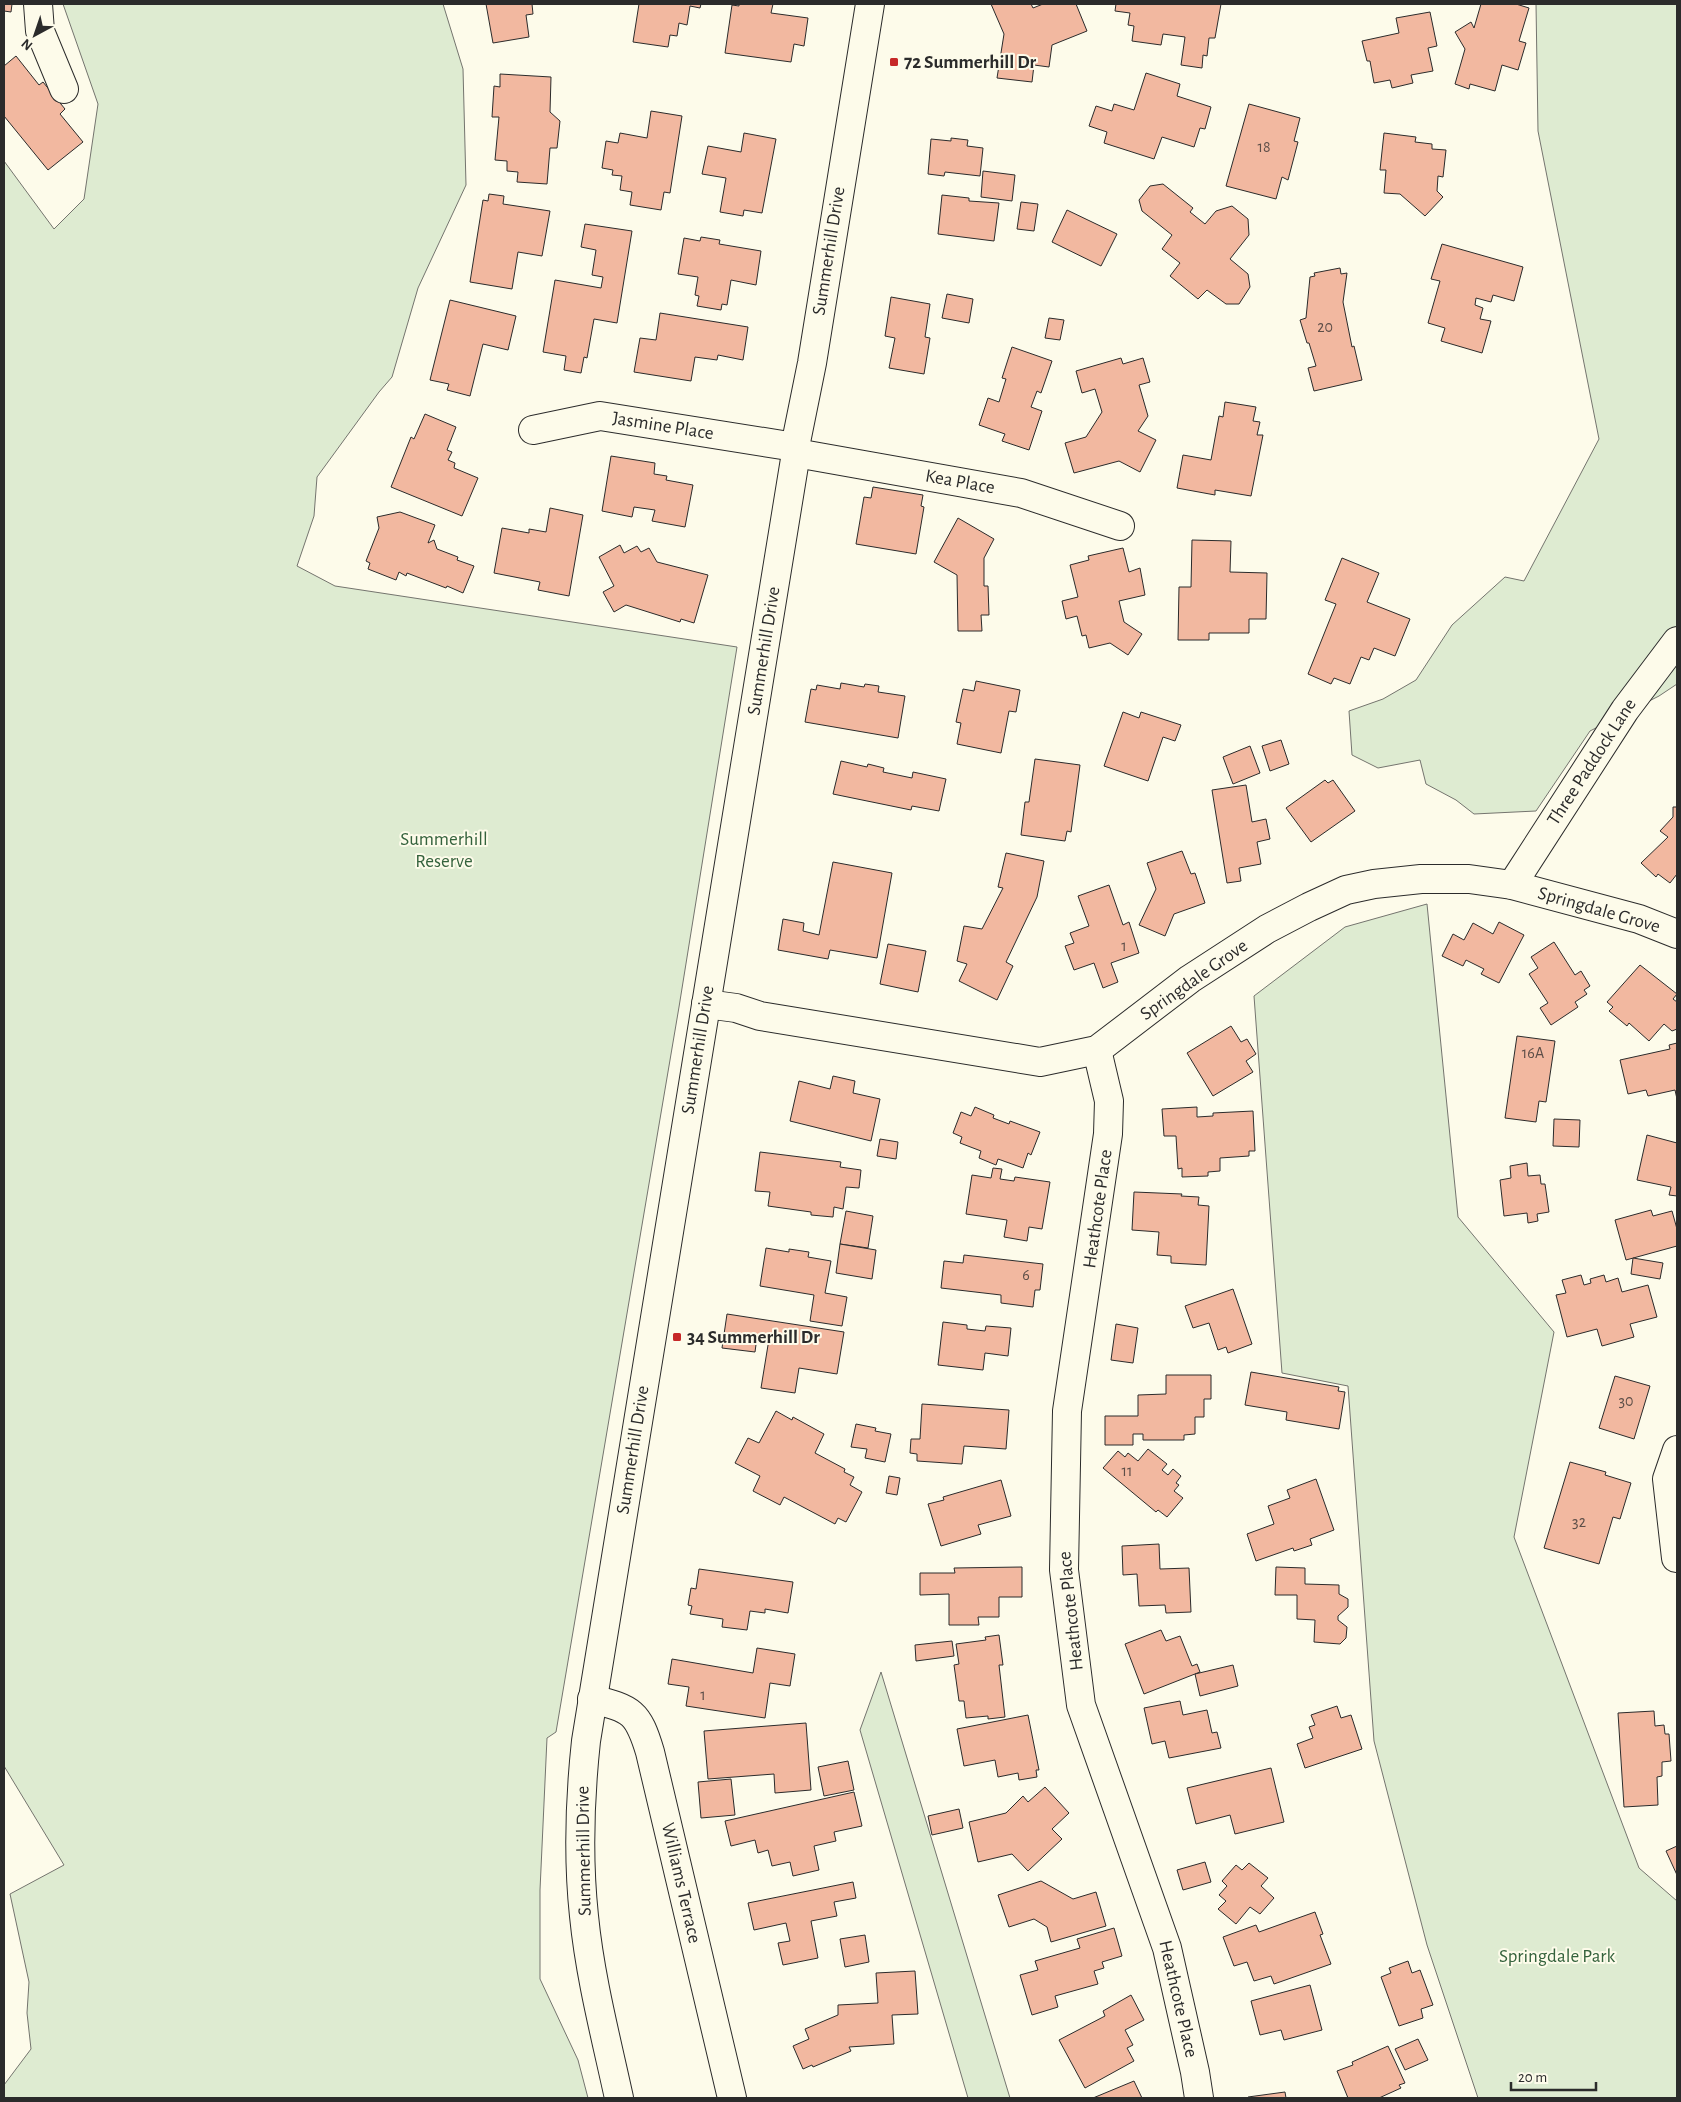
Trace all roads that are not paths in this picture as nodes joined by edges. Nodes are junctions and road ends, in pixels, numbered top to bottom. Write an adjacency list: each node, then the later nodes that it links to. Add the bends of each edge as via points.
1 (38, 4): 3 (street, via 40,31)
2 (870, 4): 5 (street, Summerhill Drive)
3 (64, 89)
4 (533, 430): 5 (street, Jasmine Place, via 600,416)
5 (795, 450): 6 (street, Kea Place, via 1021,493); 10 (street, Summerhill Drive)
6 (1120, 526)
7 (1677, 642): 8 (street, Three Paddock Lane, via 1625,710)
8 (1512, 885): 9 (street, Springdale Grove, via 1639,919); 11 (street, Springdale Grove, via 1469,878 1421,879 1346,890 1266,929 1190,979)
9 (1677, 934)
10 (706, 1004): 11 (street, Springdale Grove, via 736,1008 760,1016 1040,1062); 14 (street, Summerhill Drive)
11 (1097, 1050): 17 (street, Heathcote Place, via 1109,1101 1108,1134 1067,1411 1064,1570 1081,1705 1168,1948)
12 (1677, 1450): 13 (street, via 1667,1479)
13 (1676, 1558)
14 (592, 1700): 15 (street, Summerhill Drive, via 582,1781 584,1915); 16 (street, Williams Terrace, via 631,1713 642,1727)
15 (619, 2098)
16 (732, 2098)
17 (1198, 2098)

